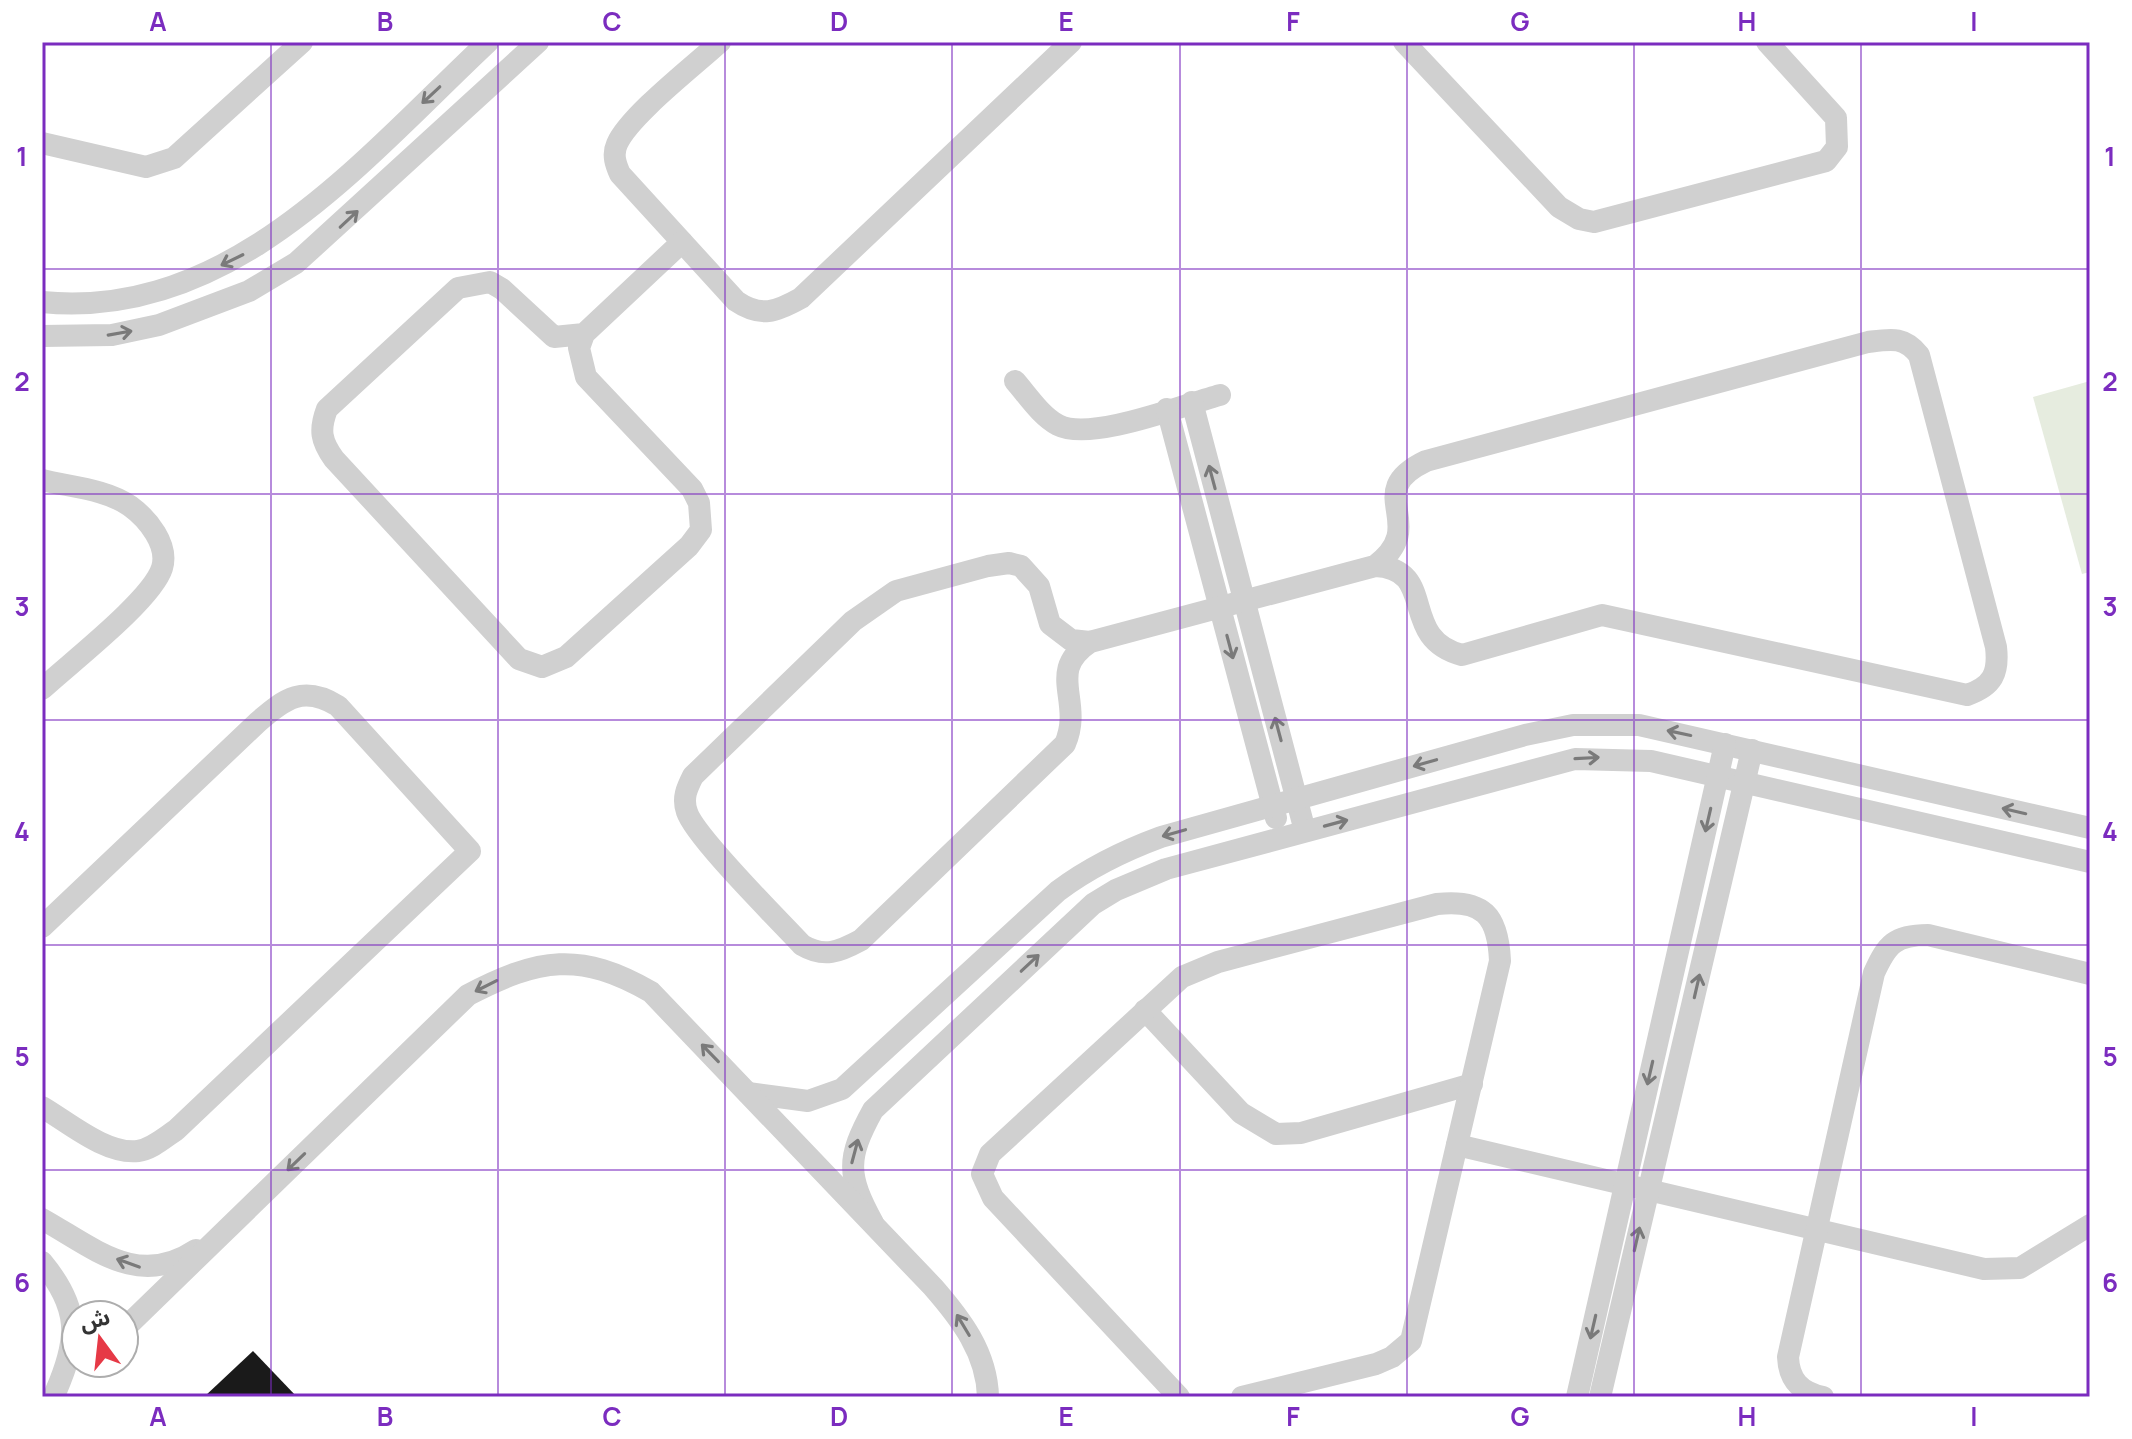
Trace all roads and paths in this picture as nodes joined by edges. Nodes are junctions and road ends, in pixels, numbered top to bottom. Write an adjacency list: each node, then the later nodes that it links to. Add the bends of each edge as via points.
1 (302, 42): 8 (street, via 163,164 146,167)
2 (488, 42): 10 (street, one-way to 10, via 285,229 242,256 154,291 106,301)
3 (538, 42): 12 (street, one-way to 3, via 112,335 159,325 249,291 296,263)
4 (720, 42): 9 (street, via 628,128 616,146 620,174)
5 (1071, 42): 9 (street, via 787,306 764,314 750,311)
6 (1404, 42): 7 (street, via 1559,207 1594,222 1826,161 1837,147 1836,118)
7 (1767, 42)
8 (42, 143)
9 (682, 242): 11 (street)
10 (42, 302)
11 (584, 334): 11 (street, via 554,337 490,282 458,288 327,409 321,425 324,446 334,459 519,659 542,667 566,657 701,530 692,489 586,377 579,348)
12 (42, 336)
13 (1015, 381): 16 (street, via 1043,413 1073,431)
14 (1220, 395): 15 (street)
15 (1192, 402): 16 (street); 19 (street, one-way to 15)
16 (1167, 409): 20 (street)
17 (42, 480): 22 (street, via 109,496 130,507 157,535 164,554 149,591)
18 (1375, 566): 18 (street, via 1402,572 1427,635 1462,655 1602,615 1967,695 1990,684 1997,674 1996,647 1919,355 1897,339 1868,342 1426,461 1405,471 1397,484 1401,531 1395,547); 19 (street)
19 (1244, 601): 20 (street); 27 (street, one-way to 19)
20 (1220, 607): 21 (street); 28 (street, one-way to 28)
21 (1090, 642): 21 (street, via 1071,640 1050,624 1039,586 1021,566 988,566 896,591 853,621 693,776 685,809 802,945 830,954 845,949 861,940 1065,744 1073,714 1065,674 1077,651)
22 (42, 689)
23 (1725, 744): 24 (street); 25 (street); 27 (street, one-way to 27, via 1639,725 1573,725)
24 (1752, 750): 26 (street); 29 (street, one-way to 24)
25 (1718, 776): 26 (street); 30 (street, one-way to 25, via 1575,759 1651,761); 40 (street, one-way to 40)
26 (1744, 782): 32 (street); 41 (street, one-way to 26)
27 (1297, 799): 28 (street); 30 (street)
28 (1273, 806): 31 (street); 37 (street, one-way to 37, via 1161,837 1088,868 842,1089 808,1101)
29 (2090, 828)
30 (1305, 831): 31 (street)
31 (1281, 838): 43 (street, one-way to 31, via 853,1187 851,1164 862,1128 887,1095 1093,904 1166,869)
32 (2090, 862)
33 (42, 927): 38 (street, via 258,722 281,702 301,695 321,695 338,706 470,851 155,1145 119,1150)
34 (2090, 974): 45 (street, via 1928,935 1908,935 1894,942 1874,973)
35 (1145, 1010): 36 (street, via 1241,1113 1276,1134 1301,1133); 36 (street, via 1182,977 1218,962 1437,904 1476,905 1488,915 1500,961); 52 (street, via 990,1154 982,1174 993,1198)
36 (1472, 1084): 39 (street)
37 (748, 1093): 43 (street); 46 (street, one-way to 46, via 651,992 599,968 550,963 503,977 468,995)
38 (42, 1107)
39 (1457, 1145): 40 (street); 53 (street, via 1411,1341 1376,1364)
40 (1625, 1185): 41 (street); 54 (street, one-way to 54)
41 (1649, 1191): 45 (street); 55 (street, one-way to 41)
42 (42, 1219): 46 (street, one-way to 42, via 188,1255 138,1268)
43 (873, 1223): 51 (street, one-way to 43, via 982,1359 961,1318)
44 (2090, 1225): 45 (street, via 2030,1263 2005,1271)
45 (1816, 1230): 56 (street, via 1788,1357 1789,1372 1800,1388)
46 (224, 1232): 48 (street)
47 (42, 1262): 50 (street, via 68,1300 73,1326 71,1356)
48 (140, 1313)
49 (68, 1379): 50 (street)
50 (52, 1394)
51 (988, 1397)
52 (1179, 1397)
53 (1242, 1397)
54 (1577, 1397)
55 (1600, 1397)
56 (1823, 1397)

